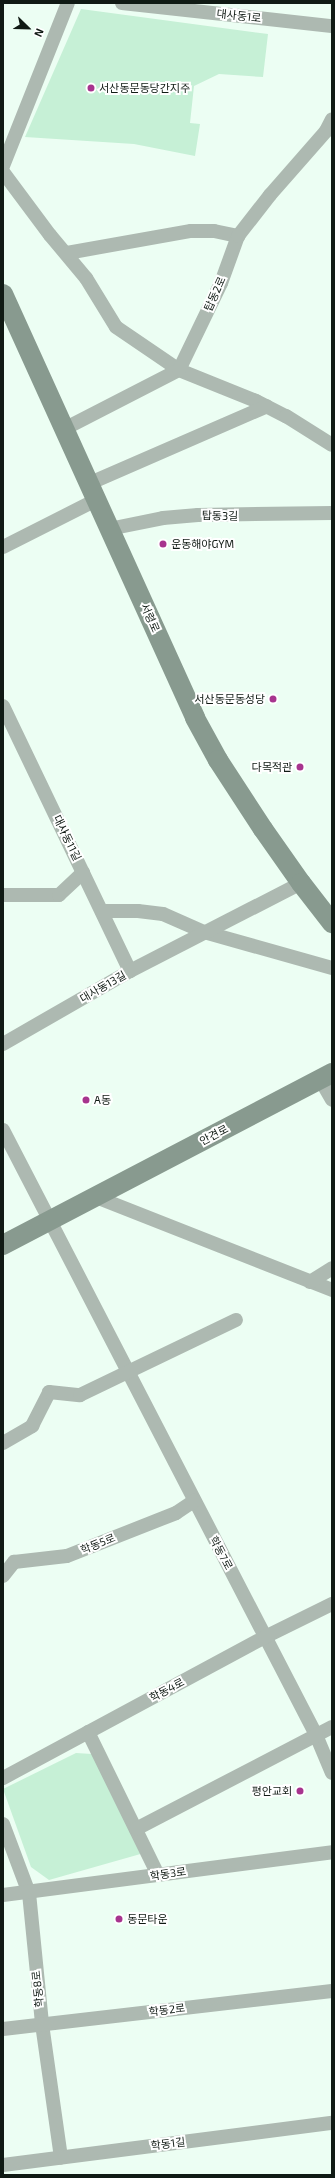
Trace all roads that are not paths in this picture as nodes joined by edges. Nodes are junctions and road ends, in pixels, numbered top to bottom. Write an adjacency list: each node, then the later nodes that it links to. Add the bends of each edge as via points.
1 (68, 3): 5 (street)
2 (122, 3): 3 (street, 대사동1로)
3 (332, 26)
4 (332, 119): 7 (street, 탑동2로, via 326,131)
5 (3, 166)
6 (3, 172): 8 (street, via 50,235)
7 (238, 236): 8 (street, via 214,231 191,231); 10 (street, 탑동2로, via 221,283)
8 (67, 253): 10 (street, via 86,278 116,327)
9 (3, 294): 12 (street, 서령로)
10 (179, 370): 11 (street); 12 (street)
11 (267, 406): 13 (street); 14 (street)
12 (64, 429): 14 (street, 서령로)
13 (332, 444)
14 (92, 492): 16 (street, 서령로); 17 (street)
15 (332, 513): 16 (street, 탑동3길, via 198,515 163,518)
16 (109, 529): 20 (street, 서령로, via 195,718 240,794)
17 (3, 547)
18 (3, 706): 19 (street, 대사동11길)
19 (83, 872): 21 (street, via 60,895); 22 (street, 대사동11길)
20 (300, 883): 23 (street, 서령로); 24 (street, 대사동13길)
21 (3, 895)
22 (102, 911): 24 (street, via 163,914); 26 (street, 대사동11길)
23 (332, 923)
24 (204, 932): 25 (street); 26 (street, 대사동13길)
25 (332, 968)
26 (130, 971): 27 (street, 대사동13길)
27 (3, 1044)
28 (326, 1076): 29 (street); 31 (street, 안견로)
29 (332, 1100)
30 (3, 1130): 32 (street, 학동7로)
31 (96, 1197): 32 (street, 안견로); 35 (street)
32 (50, 1221): 33 (street, 안견로); 38 (street, 학동7로)
33 (3, 1246)
34 (332, 1268): 35 (street)
35 (310, 1282): 36 (street)
36 (332, 1290)
37 (236, 1320): 38 (street)
38 (127, 1371): 39 (street, via 80,1395 49,1392 32,1426); 40 (street, 학동7로)
39 (3, 1443)
40 (194, 1501): 41 (street, 학동5로, via 176,1513 67,1556 14,1562); 43 (street, 학동7로)
41 (3, 1576)
42 (332, 1604): 43 (street, 학동4로)
43 (265, 1637): 45 (street, 학동4로); 46 (street, 학동7로)
44 (332, 1727): 46 (street)
45 (88, 1732): 48 (street, 학동4로); 50 (street)
46 (316, 1735): 47 (street, 학동7로); 50 (street)
47 (332, 1773)
48 (3, 1778)
49 (3, 1824): 53 (street, 학동8로)
50 (136, 1829): 52 (street)
51 (332, 1852): 52 (street, 학동3로)
52 (158, 1876): 53 (street, 학동3로)
53 (29, 1893): 54 (street, 학동3로); 56 (street, 학동8로)
54 (3, 1895)
55 (332, 1991): 56 (street, 학동2로)
56 (42, 2024): 57 (street, 학동2로); 59 (street, 학동8로)
57 (3, 2029)
58 (332, 2123): 59 (street, 학동1길)
59 (61, 2158): 60 (street, 학동1길)
60 (3, 2165)

